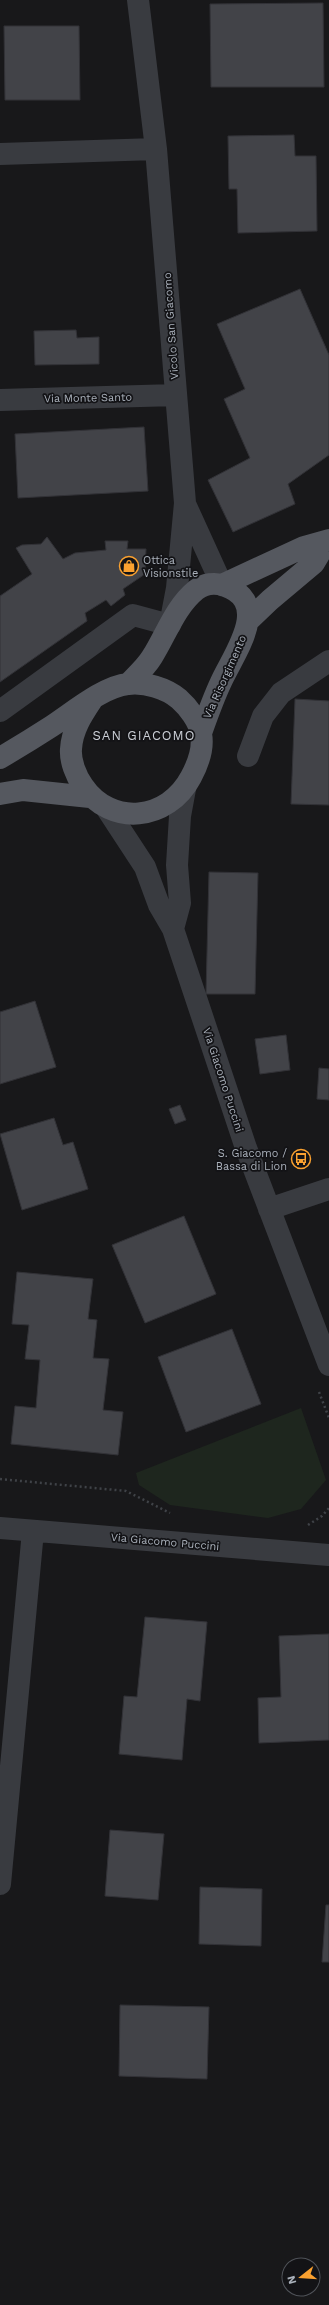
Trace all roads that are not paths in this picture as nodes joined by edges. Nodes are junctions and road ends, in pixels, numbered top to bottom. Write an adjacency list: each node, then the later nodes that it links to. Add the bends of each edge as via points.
1 (138, 0): 2 (street, Vicolo San Giacomo)
2 (156, 149): 3 (street); 4 (street, Vicolo San Giacomo)
3 (0, 154)
4 (176, 395): 5 (street, Via Monte Santo); 6 (street, Vicolo San Giacomo)
5 (0, 400)
6 (185, 503): 8 (street, Vicolo San Giacomo); 10 (street, Vicolo San Giacomo, via 177,588)
7 (328, 540): 8 (main road, Via Risorgimento, via 304,547); 9 (main road, Via Risorgimento, via 314,563)
8 (222, 585): 9 (main road, Via Risorgimento, via 232,588 243,601 247,608); 10 (main road, Via Risorgimento, via 207,585 196,590)
9 (248, 621): 15 (main road, Via Risorgimento, via 237,653 221,681)
10 (170, 625): 12 (main road, Via Risorgimento, via 146,665); 14 (street, via 133,615)
11 (329, 661): 16 (street, via 281,693 263,716)
12 (128, 684): 13 (main road, via 108,690); 15 (main road, via 170,691 189,708)
13 (92, 700): 17 (main road); 20 (main road, via 78,722 71,750 76,776)
14 (0, 711)
15 (202, 733): 18 (main road, via 200,762)
16 (248, 756)
17 (0, 758)
18 (185, 789): 20 (main road, via 169,803 148,812 125,814); 21 (street, via 180,816 177,865 180,903)
19 (0, 794): 20 (main road, via 23,790)
20 (99, 803): 21 (street, Via Giacomo Puccini, via 145,867 159,904)
21 (173, 929): 23 (street, Via Giacomo Puccini)
22 (329, 1189): 23 (street)
23 (269, 1209): 24 (street, Via Giacomo Puccini)
24 (329, 1365)
25 (0, 1528): 26 (street, Via Giacomo Puccini)
26 (33, 1530): 27 (street, Via Giacomo Puccini); 28 (street)
27 (329, 1555)
28 (0, 1884)

